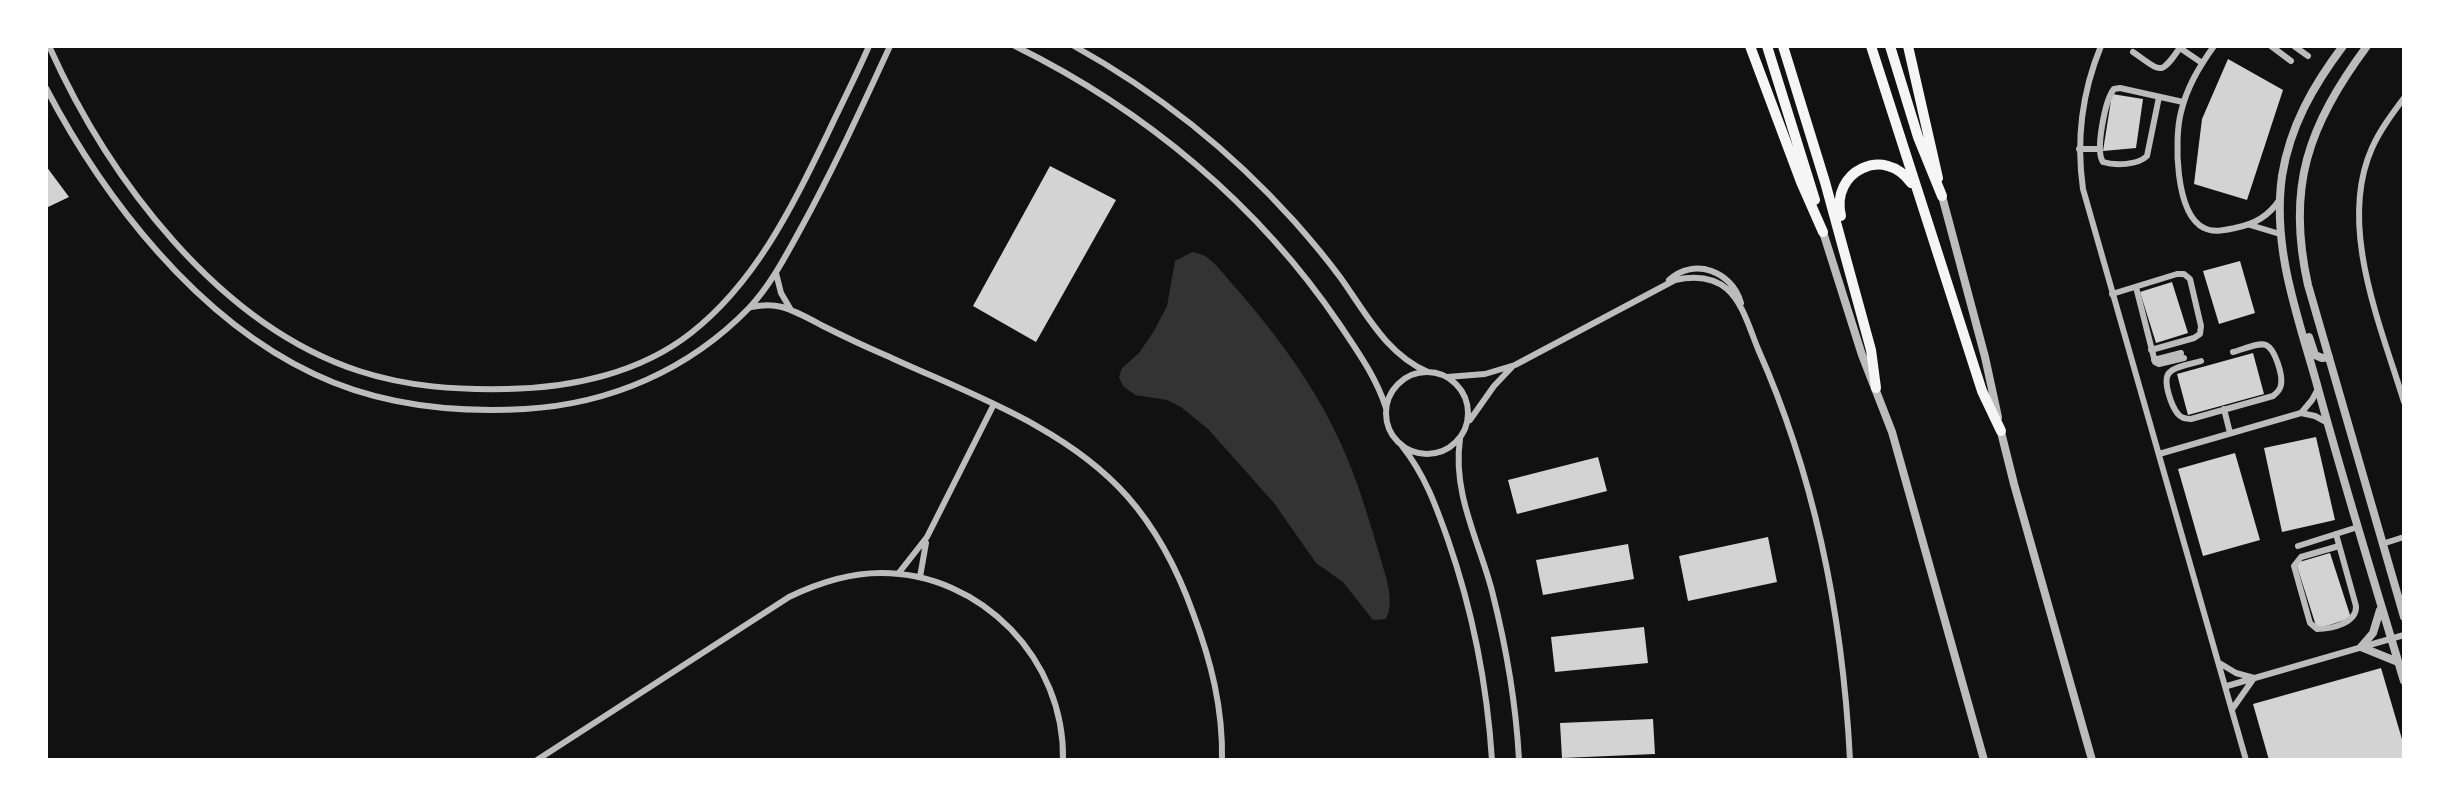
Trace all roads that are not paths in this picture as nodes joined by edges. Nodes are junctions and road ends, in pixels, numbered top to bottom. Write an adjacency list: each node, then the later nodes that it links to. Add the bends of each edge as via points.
1 (49, 46): 2 (street, via 87,121 123,177 172,237 235,300 284,336 333,362 413,385 469,390 528,389 620,371 666,350 706,321 745,278 778,228)
2 (869, 46)
3 (890, 46): 36 (street, via 839,157)
4 (1015, 46): 54 (street, via 1071,76 1140,121 1235,200 1323,301 1371,373)
5 (1074, 46): 48 (street, via 1171,109 1238,165 1320,252 1395,352)
6 (1750, 46): 33 (highway)
7 (1767, 46): 33 (highway)
8 (1783, 46): 35 (highway)
9 (1871, 46): 29 (highway)
10 (1890, 46): 30 (highway, via 1918,137)
11 (1908, 46): 30 (highway)
12 (2101, 46): 27 (street, via 2087,86)
13 (2214, 46): 22 (street)
14 (2271, 46): 21 (street)
15 (2294, 46): 20 (street)
16 (2343, 46): 31 (street, via 2301,111 2287,154)
17 (2367, 46): 45 (street, via 2322,117 2308,155 2300,195 2303,263)
18 (2181, 47): 19 (street, via 2168,67 2162,69); 22 (street)
19 (2133, 52)
20 (2308, 56)
21 (2291, 61)
22 (2202, 63): 26 (street)
23 (46, 88): 39 (street, via 125,212 202,296 282,357 364,393 416,405 491,410 598,398 646,381 691,356)
24 (2158, 97): 26 (street); 28 (street, via 2120,88 2112,91); 28 (street, via 2150,149 2144,159 2107,164 2101,159)
25 (2403, 98): 52 (street, via 2371,150 2360,194 2359,217 2363,262)
26 (2183, 102): 32 (street, via 2176,157 2191,216 2201,227 2216,231)
27 (2079, 149): 28 (street); 38 (street, via 2087,209)
28 (2100, 149)
29 (1916, 190): 35 (highway, via 1904,174 1886,165 1866,167 1849,178 1838,202); 59 (highway, via 1986,403)
30 (1942, 196): 59 (street)
31 (2280, 199): 32 (street, via 2264,217); 34 (street)
32 (2249, 225): 34 (street)
33 (1823, 232): 50 (street)
34 (2280, 234): 41 (street)
35 (1845, 257): 50 (highway, via 1873,357)
36 (776, 273): 39 (street); 40 (street, via 780,293)
37 (2136, 287): 38 (street); 42 (street); 42 (street, via 2181,274 2191,282 2200,334)
38 (2112, 294): 63 (street)
39 (750, 307): 40 (street, via 771,305)
40 (792, 310): 53 (street)
41 (2296, 310): 45 (street, via 2303,316 2315,355); 51 (street)
42 (2151, 350): 44 (street, via 2159,364)
43 (2233, 352): 55 (street, via 2261,345 2269,347 2281,384 2273,396)
44 (2182, 355)
45 (2329, 357): 68 (street)
46 (2201, 361): 55 (street, via 2173,370 2166,377 2176,411 2191,419)
47 (1515, 365): 49 (street, via 1485,374); 57 (street); 89 (street, via 1664,286 1683,271 1713,271 1736,289 1779,402 1813,512 1836,622)
48 (1428, 372): 49 (street); 54 (street, via 1416,374 1396,387)
49 (1447, 377): 57 (street, via 1462,391 1469,411)
50 (1876, 388): 90 (street, via 1892,432)
51 (2318, 388): 56 (street); 58 (street)
52 (2403, 402)
53 (994, 404): 66 (street); 86 (street, via 1042,429 1086,460 1126,495 1158,538 1185,589 1208,651 1220,715)
54 (1386, 408): 62 (street, via 1389,429)
55 (2224, 409): 60 (street)
56 (2301, 413): 58 (street); 60 (street)
57 (1468, 422): 61 (street)
58 (2328, 423): 64 (street)
59 (2001, 431): 91 (street)
60 (2230, 434): 63 (street)
61 (1460, 440): 62 (street, via 1432,454 1413,453); 88 (street, via 1461,493 1505,645)
62 (1402, 446): 87 (street, via 1433,499 1466,596 1484,677)
63 (2159, 454): 79 (street)
64 (2358, 527): 65 (street); 73 (street)
65 (2336, 534): 69 (street); 70 (street)
66 (927, 537): 71 (street); 72 (street)
67 (2403, 537): 68 (street)
68 (2382, 544): 74 (street)
69 (2298, 546)
70 (2339, 546): 70 (street, via 2301,557 2294,566 2310,623 2318,629 2351,621 2356,614)
71 (898, 574): 72 (street); 84 (street, via 850,576 811,586 789,597)
72 (920, 578): 85 (street, via 972,597 1024,642 1056,704)
73 (2381, 605): 76 (street); 77 (street, via 2373,633)
74 (2403, 617)
75 (2403, 635): 76 (street)
76 (2391, 639): 77 (street); 78 (street)
77 (2361, 647): 78 (street); 80 (street)
78 (2398, 662): 81 (street)
79 (2221, 664): 80 (street); 82 (street)
80 (2254, 678): 82 (street); 83 (street)
81 (2403, 681)
82 (2227, 686): 83 (street)
83 (2233, 708): 92 (street)
84 (537, 759)
85 (1063, 759)
86 (1222, 759)
87 (1492, 759)
88 (1519, 759)
89 (1850, 759)
90 (1984, 759)
91 (2092, 759)
92 (2246, 759)

